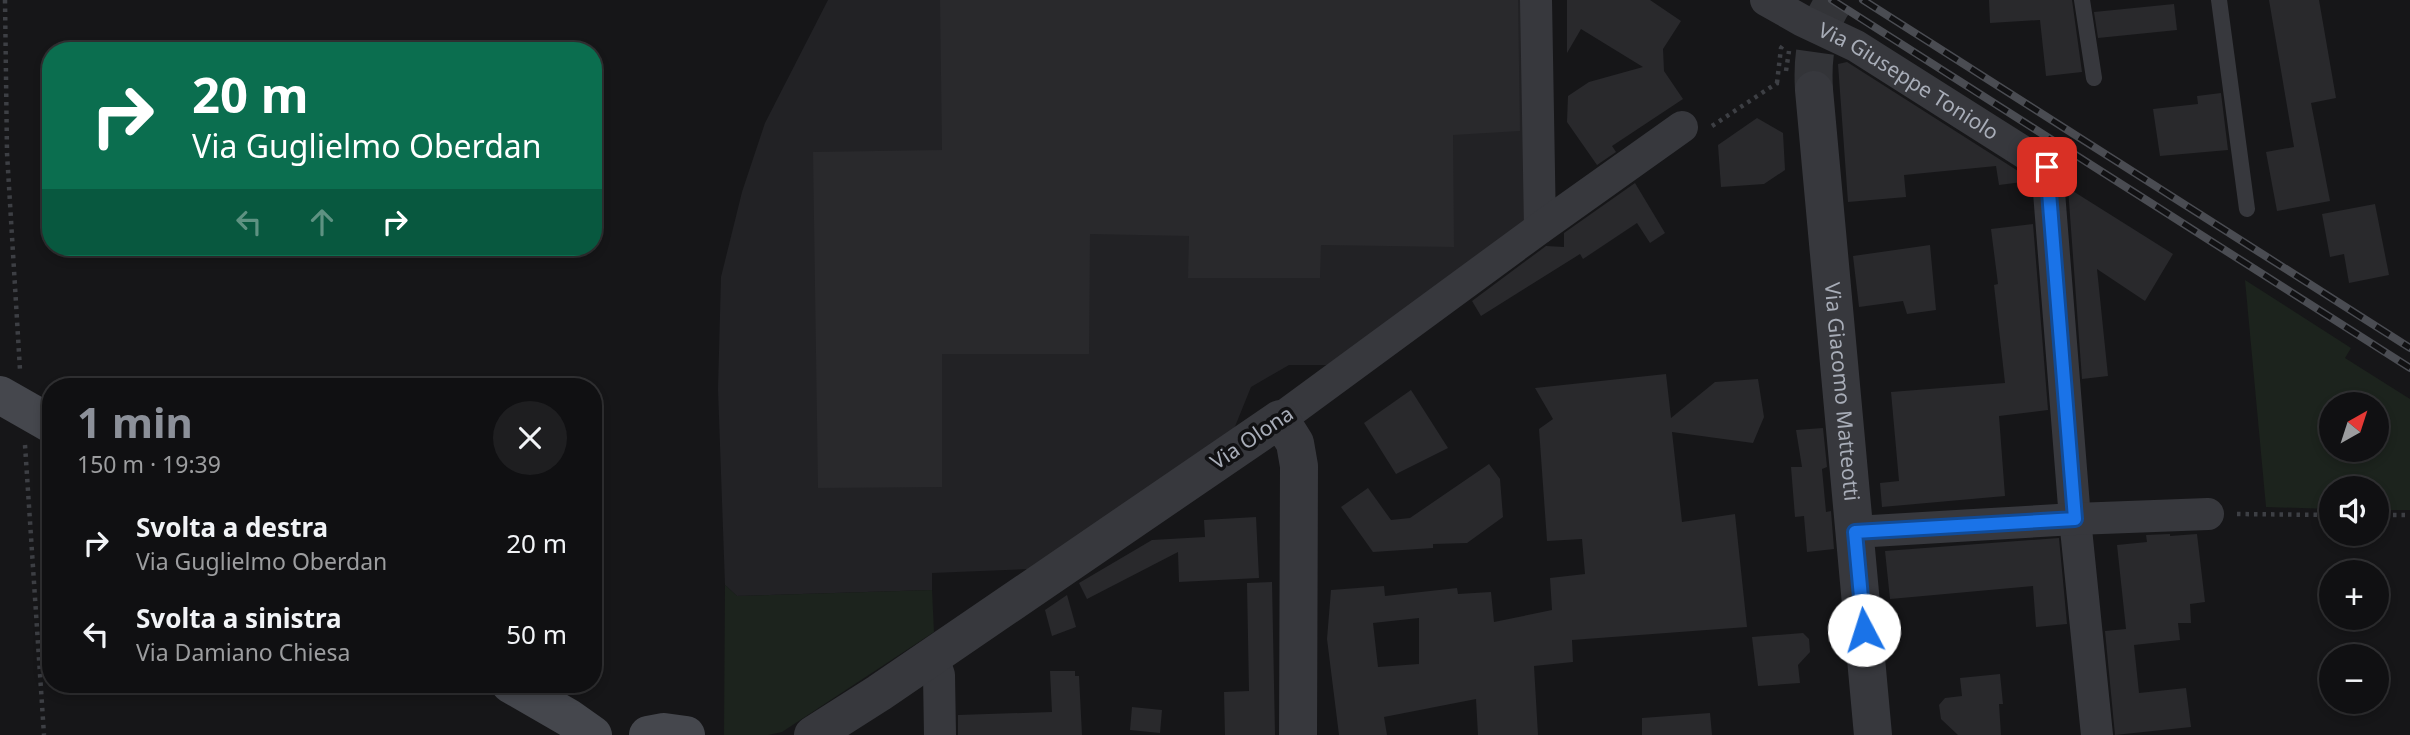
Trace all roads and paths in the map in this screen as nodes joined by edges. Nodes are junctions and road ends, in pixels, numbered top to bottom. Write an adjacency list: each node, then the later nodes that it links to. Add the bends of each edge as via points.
1 (5, 0): 13 (path, via 7,153)
2 (1536, 0): 12 (street)
3 (1766, 0): 19 (street, Via Giuseppe Toniolo, via 1856,46 2047,167)
4 (2082, 0): 7 (lane)
5 (2219, 0): 11 (lane)
6 (1789, 51): 9 (path)
7 (2094, 78)
8 (1777, 83): 10 (path)
9 (1799, 86): 20 (street, Via Giacomo Matteotti)
10 (1695, 128): 12 (street, Via Olona)
11 (2247, 209)
12 (1540, 228): 14 (street, Via Olona)
13 (24, 409): 23 (path)
14 (1280, 419): 21 (street, Via Olona); 29 (street, via 1295,443 1299,466)
15 (2208, 514): 16 (path); 19 (street)
16 (2319, 515)
17 (2389, 515): 18 (path)
18 (2410, 515)
19 (2075, 519): 20 (street); 31 (street)
20 (1855, 532): 30 (street, Via Giacomo Matteotti)
21 (932, 656): 27 (street, Via Olona); 28 (street, via 939,675)
22 (526, 693): 24 (main road)
23 (44, 735)
24 (593, 735)
25 (648, 735): 26 (main road)
26 (686, 735)
27 (813, 735)
28 (940, 735)
29 (1298, 735)
30 (1873, 735)
31 (2097, 735)

